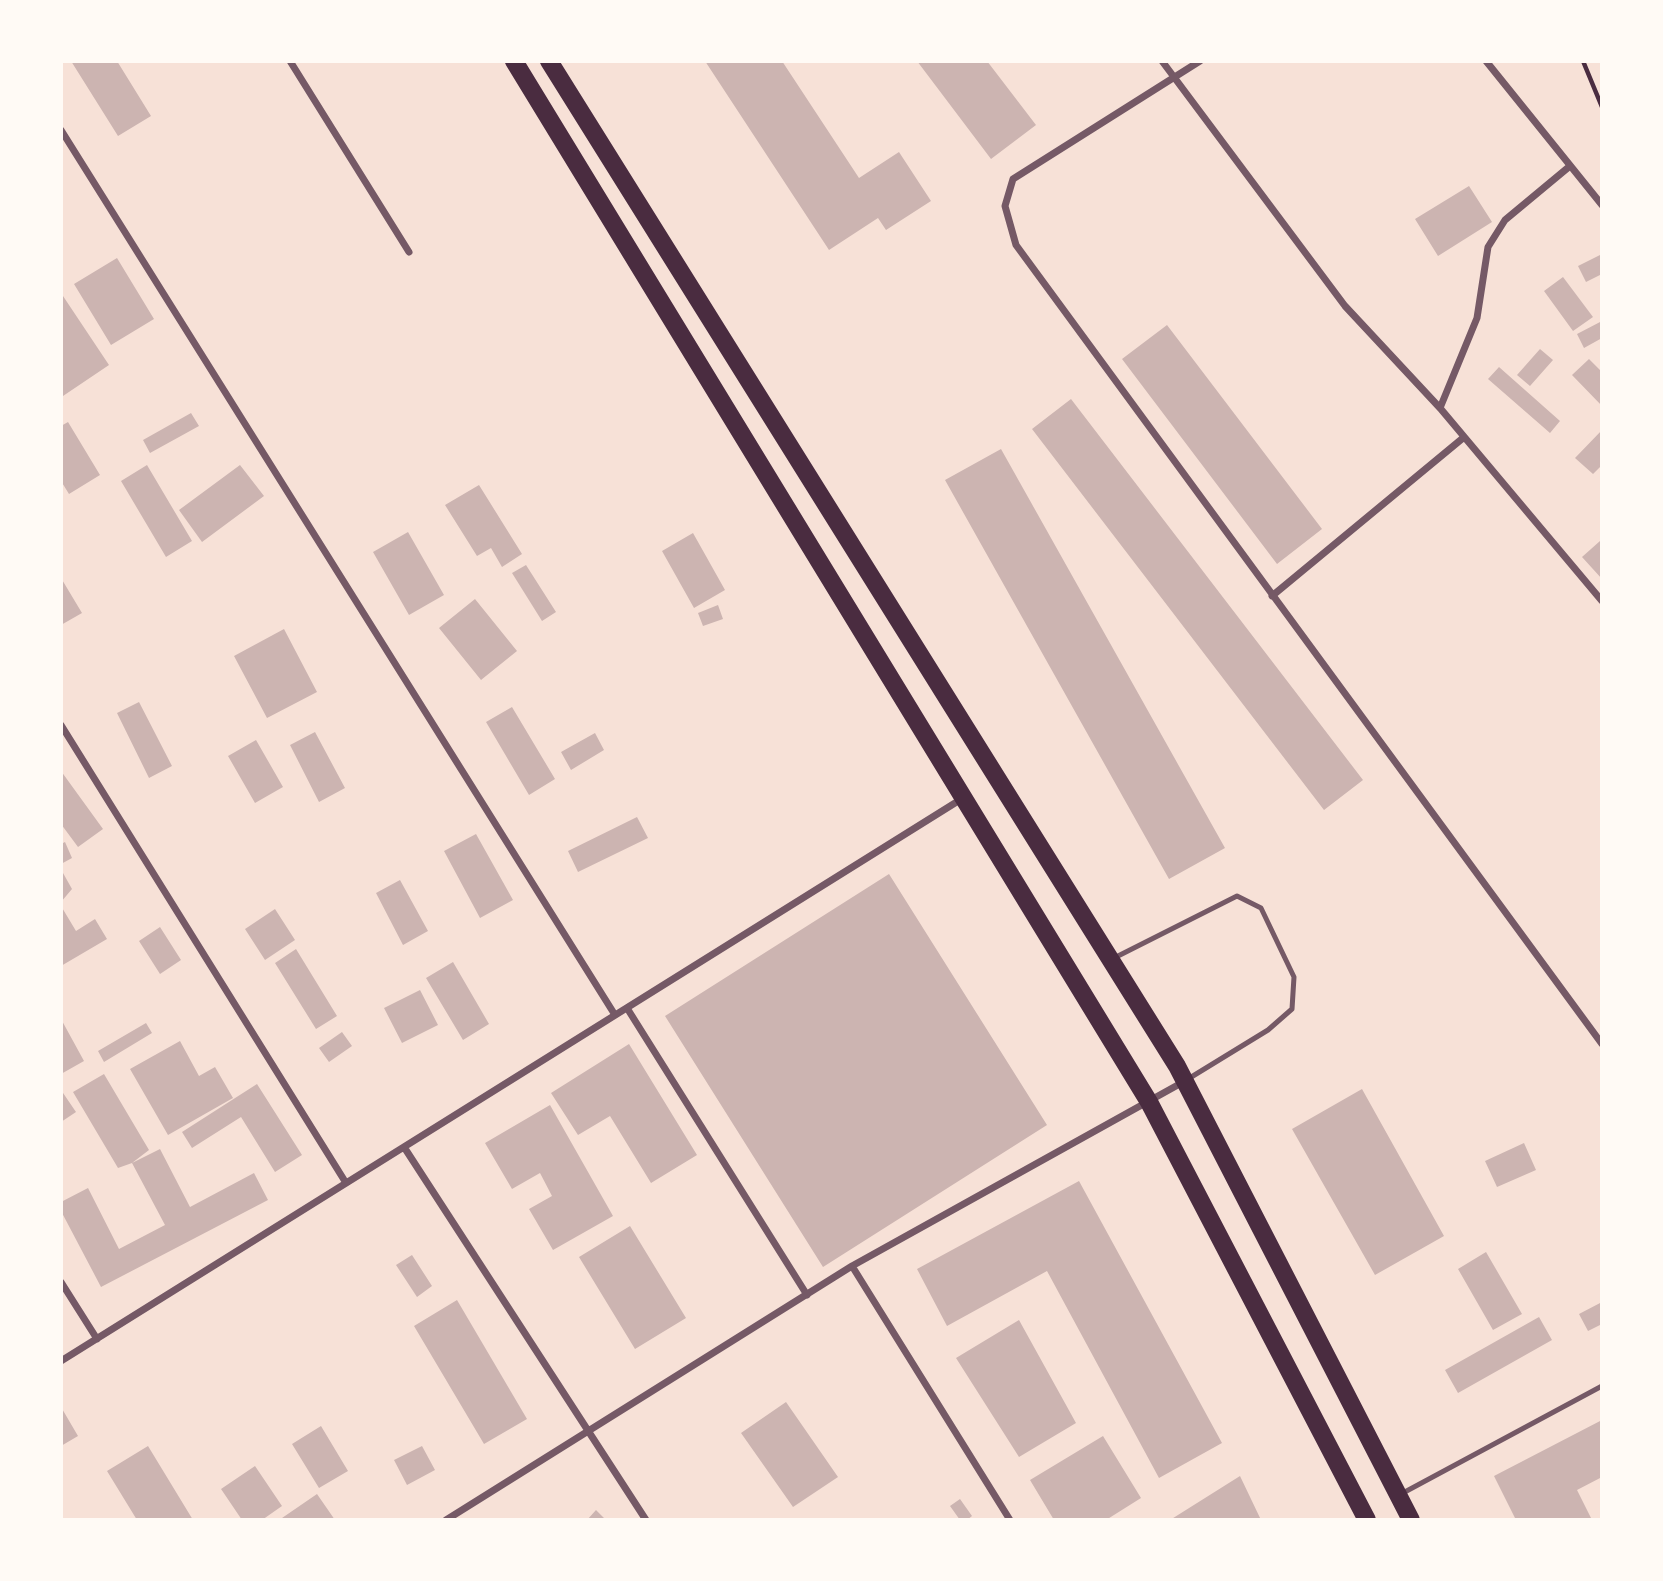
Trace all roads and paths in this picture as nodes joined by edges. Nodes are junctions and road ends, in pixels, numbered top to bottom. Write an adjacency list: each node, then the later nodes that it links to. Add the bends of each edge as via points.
1 (290, 61): 13 (street)
2 (514, 61): 19 (main road)
3 (549, 61): 20 (main road)
4 (1162, 61): 8 (street)
5 (1200, 61): 8 (street)
6 (1486, 61): 11 (street)
7 (1583, 61): 9 (path)
8 (1174, 78): 14 (street, via 1345,306); 16 (street, via 1013,179 1005,206 1016,245)
9 (1602, 107)
10 (61, 130): 22 (street)
11 (1570, 166): 12 (street); 14 (street, via 1505,220 1488,247 1477,318)
12 (1602, 205)
13 (409, 252)
14 (1440, 408): 15 (street)
15 (1463, 438): 16 (street); 17 (street)
16 (1272, 596): 23 (street)
17 (1602, 601)
18 (61, 725): 27 (street)
19 (965, 796): 21 (street); 25 (main road)
20 (1111, 960): 24 (main road); 24 (lane, via 1237,895 1261,908 1294,977 1292,1009 1268,1030)
21 (627, 1008): 22 (street); 30 (street)
22 (615, 1015): 26 (street)
23 (1602, 1044)
24 (1185, 1081): 25 (street); 35 (main road)
25 (1149, 1102): 28 (street); 39 (main road)
26 (404, 1147): 27 (street); 34 (street)
27 (346, 1183): 31 (street)
28 (852, 1266): 30 (street); 38 (street)
29 (61, 1282): 31 (street)
30 (807, 1295): 34 (street)
31 (97, 1339): 32 (street)
32 (61, 1361)
33 (1602, 1386): 35 (lane)
34 (590, 1430): 36 (street); 37 (street)
35 (1399, 1495): 40 (main road)
36 (446, 1520)
37 (646, 1520)
38 (1010, 1520)
39 (1367, 1520)
40 (1411, 1520)

